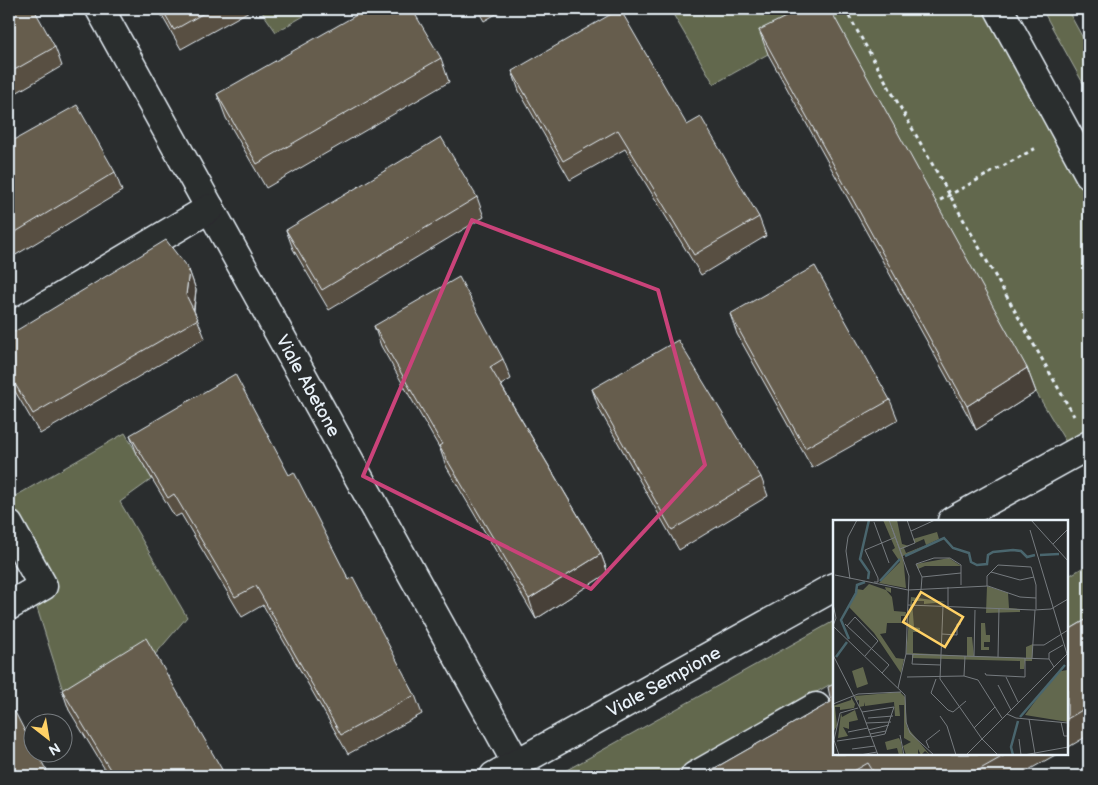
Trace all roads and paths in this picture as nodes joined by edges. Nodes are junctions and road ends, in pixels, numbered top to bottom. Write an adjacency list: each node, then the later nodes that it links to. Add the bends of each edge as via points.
1 (100, 9): 8 (street, Viale Abetone)
2 (846, 9): 6 (path)
3 (999, 9): 4 (street)
4 (1066, 132): 5 (street); 6 (path)
5 (1089, 174)
6 (950, 195): 7 (path); 10 (path)
7 (933, 204)
8 (210, 208): 9 (street); 17 (street, Viale Abetone)
9 (9, 328)
10 (1075, 417)
11 (1089, 445): 12 (street)
12 (954, 520)
13 (9, 525): 15 (street, via 43,586)
14 (833, 588): 17 (street, Viale Sempione)
15 (9, 606)
16 (816, 707): 18 (street)
17 (505, 770)
18 (695, 776)

